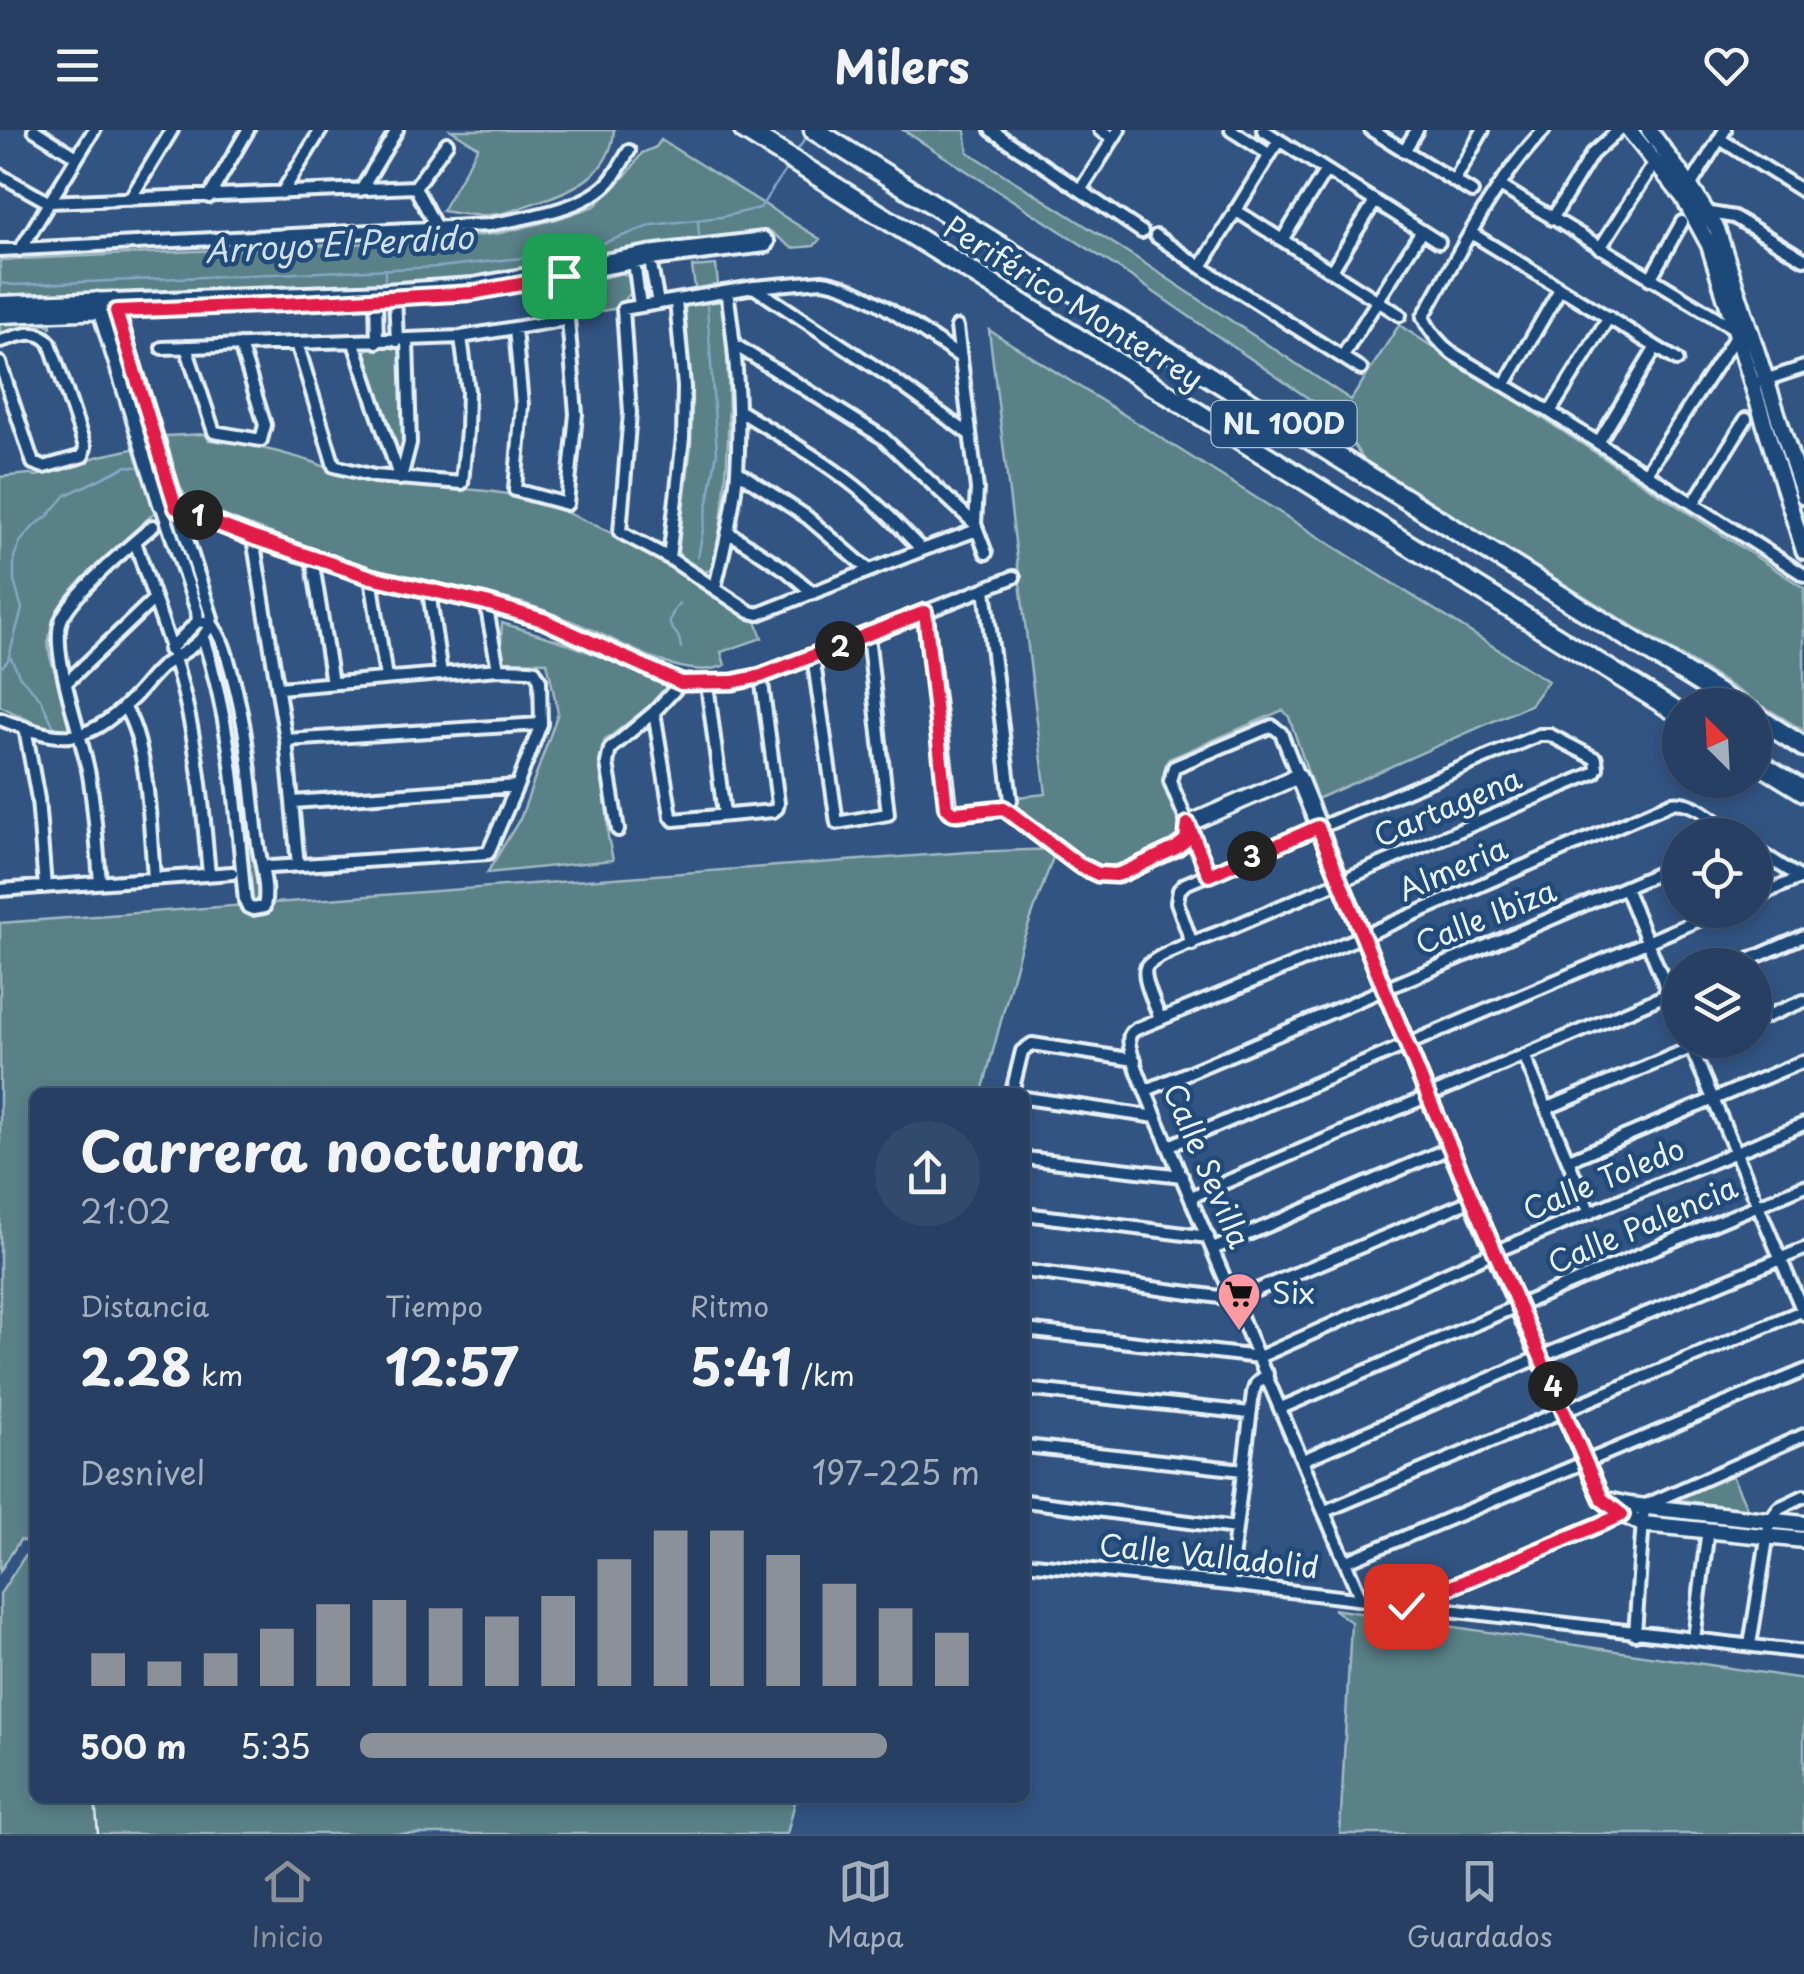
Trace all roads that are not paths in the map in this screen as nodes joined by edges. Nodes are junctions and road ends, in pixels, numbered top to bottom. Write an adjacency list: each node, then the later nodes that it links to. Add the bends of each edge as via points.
1 (34, 130): 27 (street)
2 (94, 130): 27 (street)
3 (172, 130): 41 (street)
4 (248, 130): 40 (street)
5 (320, 130): 39 (street)
6 (397, 130): 35 (street)
7 (744, 130): 148 (highway, Periférico Monterrey / NL 100D)
8 (814, 130): 147 (highway, Periférico Monterrey / NL 100D)
9 (991, 130): 34 (street)
10 (1100, 130): 20 (street)
11 (1231, 130): 26 (street)
12 (1263, 130): 22 (street)
13 (1371, 130): 24 (street)
14 (1417, 130): 24 (street)
15 (1483, 130): 31 (street)
16 (1544, 130): 32 (street)
17 (1620, 130): 46 (street, via 1592,154)
18 (1629, 130): 28 (street)
19 (1649, 130): 37 (street)
20 (1116, 134): 34 (street)
21 (1722, 134): 37 (street); 38 (street)
22 (1279, 140): 26 (street); 29 (street)
23 (447, 142): 33 (street)
24 (1404, 150): 31 (street)
25 (629, 151): 47 (street, via 610,181 584,200 520,219)
26 (1270, 155): 44 (street)
27 (77, 157): 42 (street)
28 (1656, 162): 37 (street); 54 (street)
29 (1326, 170): 43 (street); 52 (street)
30 (0, 175): 42 (street)
31 (1454, 181): 36 (street)
32 (1500, 186): 46 (street); 50 (street)
33 (415, 187): 35 (street); 47 (street)
34 (1081, 189): 48 (street)
35 (361, 190): 39 (street)
36 (1472, 192)
37 (1686, 192): 45 (street)
38 (1804, 192)
39 (282, 193): 40 (street)
40 (208, 197): 41 (street)
41 (130, 200): 42 (street)
42 (48, 202): 56 (street)
43 (1374, 203): 49 (street); 61 (street)
44 (1236, 210): 52 (street); 60 (street)
45 (1694, 216): 59 (street, via 1734,217); 62 (street); 79 (street, via 1710,244); 97 (street, via 1722,242)
46 (1552, 219): 54 (street)
47 (437, 229): 56 (street)
48 (1142, 232)
49 (1422, 232): 53 (street); 69 (street)
50 (1471, 233): 64 (street); 98 (street, via 1422,317 1442,345)
51 (1156, 236): 60 (street)
52 (1282, 240): 61 (street)
53 (1439, 242)
54 (1600, 248): 62 (street)
55 (0, 250): 56 (street)
56 (20, 250)
57 (649, 256): 57 (street, via 766,246 768,242 759,238); 58 (street); 70 (street)
58 (634, 259): 66 (street); 73 (street)
59 (1804, 259)
60 (1200, 268): 92 (street)
61 (1332, 270): 69 (street)
62 (1650, 279): 79 (street)
63 (754, 287): 65 (street); 91 (street, via 842,284); 102 (street)
64 (1560, 289): 76 (street); 98 (street)
65 (727, 292): 68 (street); 87 (street)
66 (394, 294): 67 (street); 82 (street)
67 (376, 295): 72 (street); 83 (street)
68 (676, 301): 70 (street); 120 (street, via 683,438)
69 (1378, 302): 75 (street); 92 (street)
70 (658, 303): 73 (street)
71 (0, 304): 72 (street)
72 (106, 306): 74 (street); 108 (street); 110 (street)
73 (640, 306): 120 (street, via 623,309 630,413 620,532)
74 (0, 315)
75 (1400, 316)
76 (1608, 317): 89 (street); 100 (street)
77 (957, 327): 91 (street)
78 (515, 330): 78 (street, via 522,405 515,490 567,504 576,414 568,319); 80 (street)
79 (1737, 331): 97 (street); 105 (street)
80 (460, 337): 82 (street); 106 (street, via 468,391 462,483)
81 (0, 341): 94 (street, via 45,336 83,456 44,467 33,463)
82 (402, 341): 83 (street); 106 (street, via 410,443)
83 (378, 342): 85 (street)
84 (297, 343): 85 (street); 86 (street); 106 (street, via 334,466)
85 (354, 343): 106 (street)
86 (240, 345): 88 (street); 88 (street, via 265,425 261,440 214,432)
87 (735, 346): 99 (street); 112 (street, via 882,437)
88 (186, 347): 90 (street)
89 (1656, 347): 93 (street); 103 (street)
90 (162, 348)
91 (961, 357): 102 (street)
92 (1342, 357): 96 (street)
93 (1677, 360)
94 (0, 363)
95 (1804, 367): 97 (street)
96 (1361, 369)
97 (1760, 381): 107 (street); 117 (street)
98 (1505, 384): 100 (street)
99 (738, 410): 104 (street); 116 (street, via 852,484)
100 (1550, 412): 103 (street)
101 (1746, 419): 109 (street)
102 (969, 434): 112 (street)
103 (1598, 442): 105 (street)
104 (737, 471): 113 (street); 121 (street, via 817,524)
105 (1646, 473): 109 (street)
106 (400, 479)
107 (1804, 496)
108 (161, 504): 110 (street); 132 (street)
109 (1693, 504): 122 (street)
110 (176, 508): 114 (street); 133 (street)
111 (153, 526): 115 (street)
112 (976, 527): 116 (street); 118 (street)
113 (728, 532): 125 (street); 128 (street)
114 (254, 538): 119 (street); 146 (street)
115 (135, 541): 129 (street); 142 (street, via 61,620 58,647)
116 (922, 550): 121 (street)
117 (1804, 551)
118 (986, 553)
119 (312, 558): 124 (street); 143 (street)
120 (669, 558): 125 (street)
121 (869, 570): 128 (street)
122 (1804, 574)
123 (1014, 576): 126 (street)
124 (371, 577): 127 (street); 141 (street)
125 (715, 587): 128 (street, via 758,614)
126 (985, 589): 131 (street); 163 (street, via 1012,800)
127 (429, 592): 130 (street); 139 (street)
128 (813, 593)
129 (154, 599): 137 (street); 142 (street)
130 (486, 603): 138 (street); 144 (street, via 573,632)
131 (925, 612): 134 (street); 163 (street, via 946,807 953,813)
132 (198, 621): 133 (street); 137 (street)
133 (211, 623): 135 (street); 170 (street, via 242,712)
134 (868, 635): 136 (street); 136 (street, via 888,814 836,822)
135 (203, 637): 137 (street); 170 (street, via 226,724 248,907 264,907 266,901)
136 (814, 656): 140 (street)
137 (170, 658): 149 (street); 174 (street, via 196,756)
138 (498, 669): 139 (street); 152 (street, via 538,675)
139 (441, 674): 141 (street)
140 (761, 676): 145 (street); 164 (street, via 777,808)
141 (386, 678): 143 (street)
142 (66, 683): 155 (street)
143 (332, 683): 146 (street)
144 (681, 683): 145 (street); 150 (street)
145 (707, 684): 164 (street)
146 (279, 688): 156 (street)
147 (1709, 688)
148 (1662, 703)
149 (124, 707): 155 (street); 176 (street, via 141,756)
150 (654, 712): 164 (street, via 672,818); 168 (street, via 607,756)
151 (0, 719): 154 (street)
152 (540, 724): 156 (street); 160 (street)
153 (1772, 727): 157 (highway)
154 (25, 728): 155 (street); 180 (street)
155 (80, 735): 178 (street)
156 (286, 740): 162 (street)
157 (1804, 747)
158 (1772, 772): 161 (highway)
159 (1298, 776): 166 (street); 166 (street, via 1278,729 1268,726 1174,767 1170,781); 167 (street)
160 (517, 786): 162 (street); 171 (street, via 488,853)
161 (1804, 792)
162 (293, 802): 171 (street)
163 (1004, 808): 166 (street, via 1079,865 1107,876 1176,848 1186,840)
164 (724, 814)
165 (1710, 818): 185 (street, Almeria, via 1678,801)
166 (1188, 824): 175 (street)
167 (1318, 827): 175 (street); 179 (street); 179 (street, Cartagena, via 1534,736 1550,735 1592,756 1597,768)
168 (618, 830)
169 (1772, 860): 177 (street)
170 (262, 865): 171 (street)
171 (298, 865)
172 (1662, 872): 181 (street, Calle Ibiza)
173 (232, 873): 174 (street)
174 (208, 875): 176 (street)
175 (1209, 875): 188 (street, via 1182,886 1177,896)
176 (154, 878): 178 (street)
177 (1802, 879): 183 (street)
178 (100, 882): 180 (street)
179 (1340, 882): 185 (street); 188 (street, Cartagena)
180 (45, 887): 182 (street)
181 (1625, 888): 187 (street); 191 (street, Calle Ibiza)
182 (0, 890)
183 (1772, 890)
184 (1678, 928): 187 (street)
185 (1363, 936): 191 (street); 195 (street, Almeria)
186 (1804, 936): 189 (street)
187 (1647, 941): 190 (street); 197 (street)
188 (1192, 944): 195 (street, Cartagena, via 1146,967)
189 (1772, 950)
190 (1662, 968)
191 (1384, 987): 197 (street); 204 (street, Calle Ibiza)
192 (1662, 997): 198 (street)
193 (1804, 1000): 194 (street)
194 (1772, 1014)
195 (1160, 1018): 196 (street, Almeria)
196 (1136, 1028): 201 (street, Calle Sevilla, via 1129,1038)
197 (1408, 1045): 205 (street); 211 (street)
198 (1524, 1055): 205 (street); 208 (street)
199 (1662, 1057): 208 (street)
200 (1696, 1058): 207 (street)
201 (1134, 1060): 203 (street, via 1037,1043 1024,1048); 204 (street, Calle Sevilla)
202 (1804, 1061): 207 (street)
203 (1013, 1088)
204 (1147, 1090): 209 (street, Calle Sevilla)
205 (1428, 1096): 212 (street); 218 (street)
206 (1030, 1099): 209 (street)
207 (1715, 1100): 213 (street); 215 (street)
208 (1548, 1108): 215 (street)
209 (1156, 1117): 211 (street, Calle Sevilla)
210 (1804, 1124): 213 (street, Calle Toledo)
211 (1169, 1146): 216 (street, Calle Sevilla)
212 (1450, 1148): 219 (street); 224 (street)
213 (1736, 1153): 220 (street); 221 (street, Calle Toledo)
214 (1030, 1159): 216 (street)
215 (1568, 1160): 221 (street)
216 (1182, 1176): 218 (street, Calle Sevilla)
217 (1804, 1186): 220 (street, Calle Palencia)
218 (1191, 1197): 223 (street, Calle Sevilla)
219 (1472, 1200): 226 (street); 229 (street)
220 (1757, 1206): 227 (street); 230 (street, Calle Palencia)
221 (1590, 1213): 226 (street, Calle Toledo)
222 (1030, 1215): 223 (street)
223 (1208, 1237): 224 (street, Calle Sevilla)
224 (1213, 1249): 229 (street, Calle Sevilla)
225 (1804, 1249): 227 (street)
226 (1494, 1252): 230 (street); 233 (street, Calle Toledo)
227 (1780, 1259): 231 (street); 234 (street)
228 (1030, 1272): 229 (street)
229 (1235, 1299): 233 (street, Calle Sevilla)
230 (1516, 1306): 234 (street); 238 (street, Calle Palencia)
231 (1803, 1311): 239 (street)
232 (1030, 1331): 233 (street)
233 (1259, 1357): 236 (street, Calle Sevilla)
234 (1540, 1358): 239 (street); 243 (street)
235 (1804, 1371): 244 (street)
236 (1266, 1374): 238 (street, Calle Sevilla); 240 (street, via 1256,1384)
237 (1030, 1390): 240 (street)
238 (1281, 1408): 243 (street, Calle Sevilla)
239 (1564, 1411): 244 (street); 250 (street)
240 (1250, 1414): 245 (street)
241 (1804, 1435): 249 (street)
242 (1030, 1447): 245 (street)
243 (1303, 1460): 250 (street, Calle Sevilla)
244 (1586, 1463): 247 (street); 259 (street)
245 (1243, 1470): 255 (street)
246 (1804, 1496): 252 (street)
247 (1602, 1499): 249 (street); 251 (street)
248 (1030, 1502): 255 (street)
249 (1644, 1506): 251 (street); 252 (street); 253 (street)
250 (1325, 1511): 259 (street, Calle Sevilla)
251 (1622, 1515): 253 (street); 263 (street)
252 (1770, 1520): 254 (street); 257 (street)
253 (1643, 1524): 256 (street); 264 (street)
254 (1804, 1524)
255 (1236, 1528): 261 (street)
256 (1708, 1528): 257 (street); 265 (street)
257 (1766, 1536): 258 (street); 266 (street)
258 (1804, 1540)
259 (1346, 1562): 262 (street, Calle Sevilla)
260 (1030, 1564): 261 (street, Calle Valladolid)
261 (1229, 1584): 262 (street, Calle Valladolid)
262 (1361, 1600): 263 (street, Calle Valladolid)
263 (1406, 1606): 264 (street, Calle Valladolid)
264 (1635, 1634): 265 (street, Calle Valladolid)
265 (1694, 1639): 266 (street, Calle Valladolid)
266 (1750, 1645): 267 (street, Calle Valladolid)
267 (1804, 1652)

